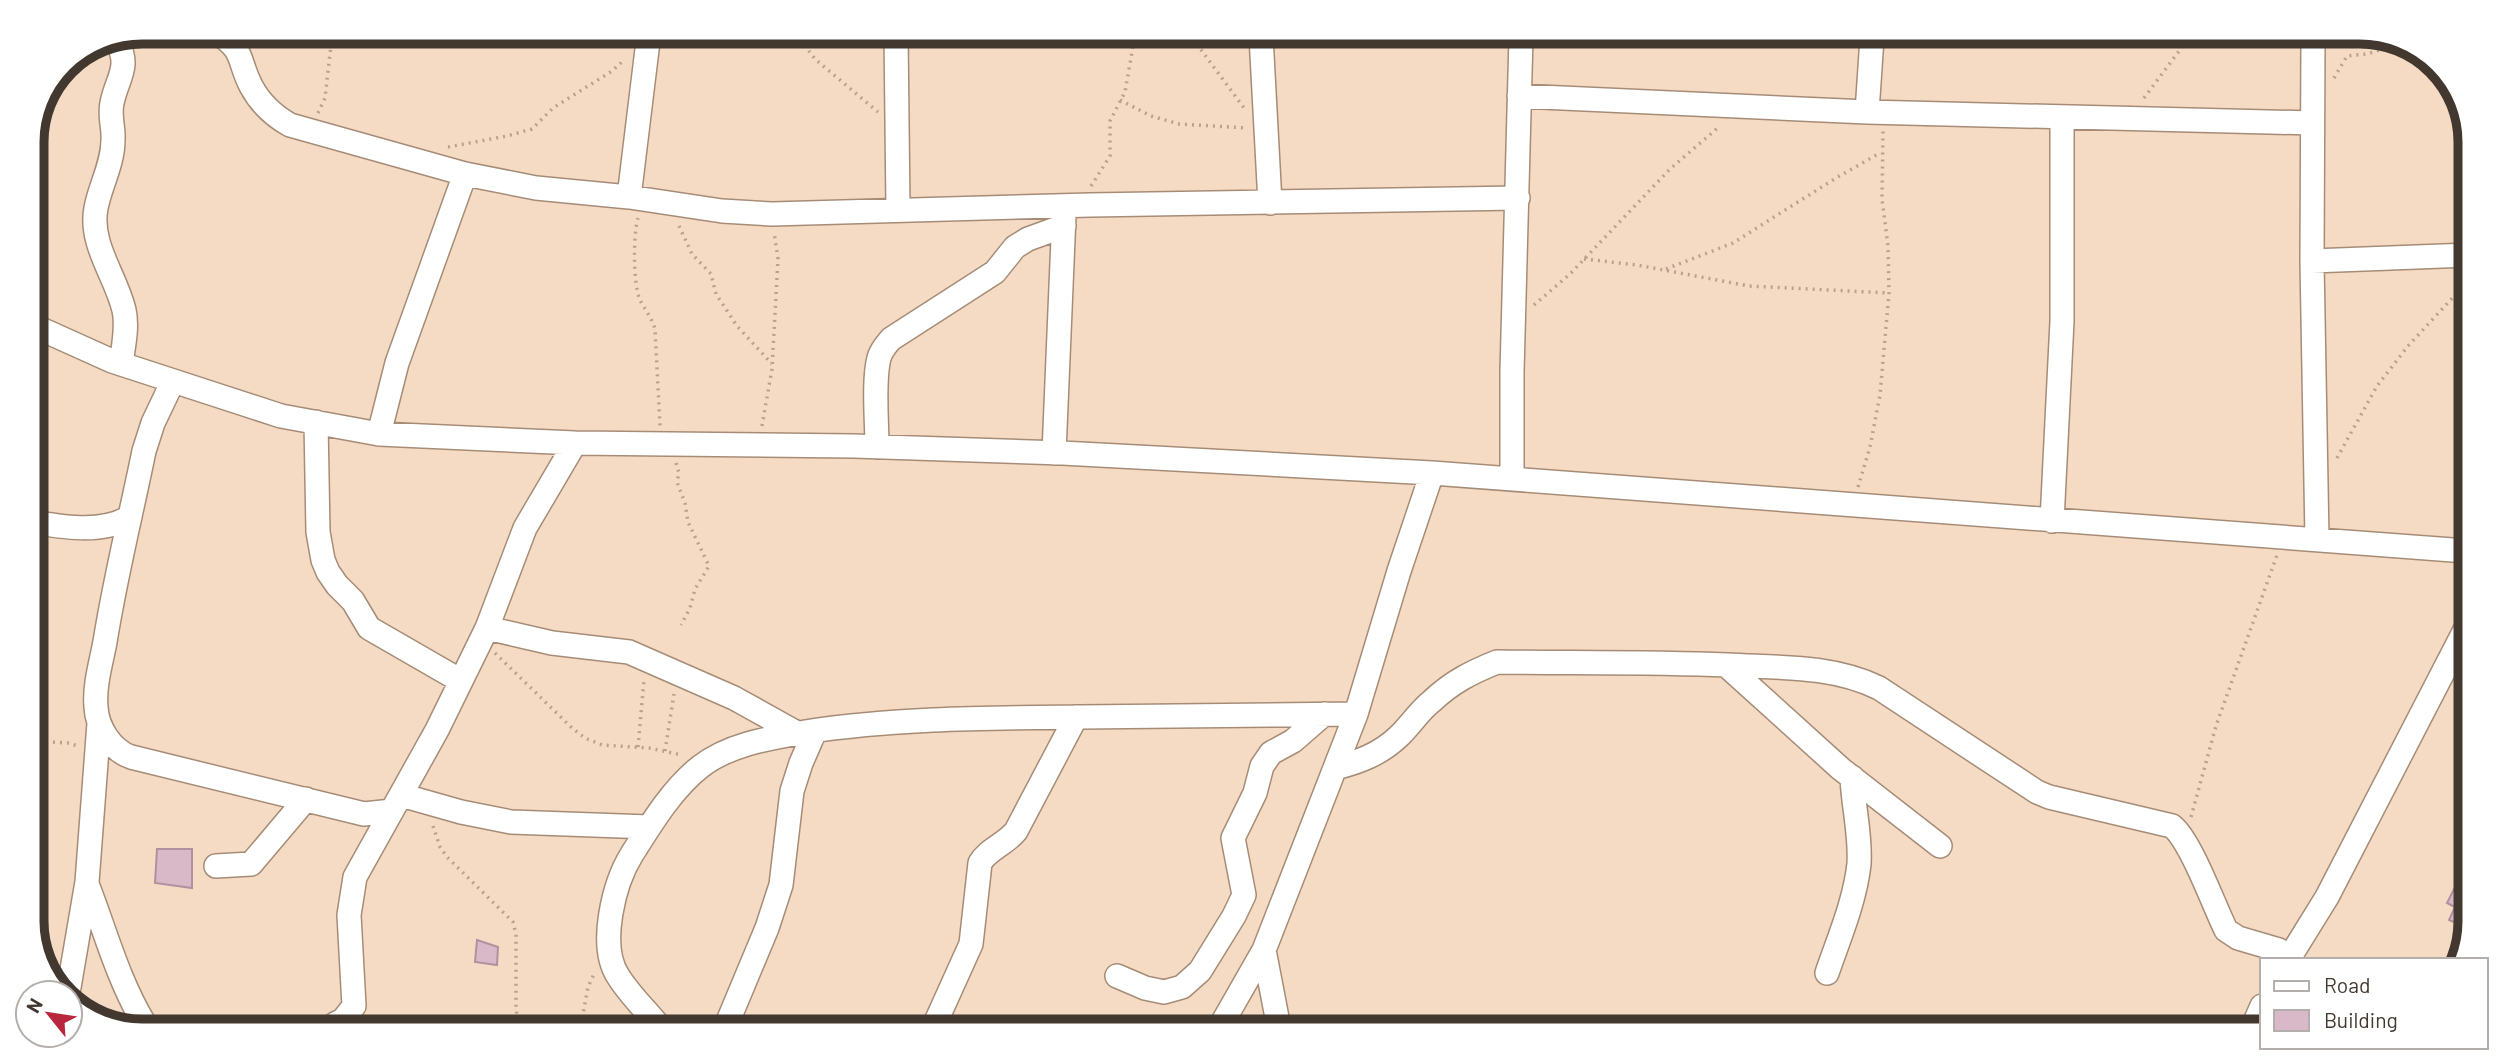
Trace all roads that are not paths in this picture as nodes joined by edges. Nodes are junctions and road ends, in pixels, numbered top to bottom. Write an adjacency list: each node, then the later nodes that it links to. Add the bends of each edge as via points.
1 (231, 44): 13 (street, via 268,108 290,125)
2 (649, 44): 15 (street)
3 (896, 44): 17 (street)
4 (1261, 44): 16 (street)
5 (1521, 44): 9 (street)
6 (1872, 44): 10 (street)
7 (2313, 44): 12 (street)
8 (119, 47): 22 (street, via 124,60 112,102 113,147 94,225 125,311)
9 (1519, 96): 10 (street); 14 (street)
10 (1876, 113): 11 (street)
11 (2062, 118): 12 (street); 32 (street, via 2062,321)
12 (2312, 123): 20 (street)
13 (465, 174): 15 (street, via 536,188); 25 (street, via 397,363)
14 (1518, 198): 16 (street); 30 (street)
15 (644, 199): 17 (street, via 772,214)
16 (1270, 204): 18 (street)
17 (898, 210): 18 (street)
18 (1069, 212): 27 (street, via 1015,247 995,272 884,348 877,370); 28 (street)
19 (2458, 255): 20 (street)
20 (2312, 261): 34 (street)
21 (44, 330): 22 (street)
22 (121, 364): 23 (street)
23 (173, 382): 24 (street, via 281,416); 31 (street, via 144,451)
24 (316, 422): 25 (street); 39 (street, via 318,532 328,572 369,628)
25 (379, 434): 26 (street)
26 (575, 443): 27 (street); 36 (street, via 525,528)
27 (877, 447): 28 (street)
28 (1054, 453): 29 (street)
29 (1432, 474): 30 (street); 41 (street)
30 (1512, 479): 32 (street)
31 (130, 517): 33 (street, via 105,527); 43 (street, via 96,693)
32 (2052, 521): 34 (street)
33 (44, 523)
34 (2317, 539): 35 (street)
35 (2458, 550)
36 (485, 633): 39 (street); 44 (street, via 629,652)
37 (2458, 643): 55 (street, via 2327,897)
38 (1726, 666): 45 (street, via 1497,662 1467,674 1375,754); 46 (street); 54 (street, via 1828,671 1860,679 2037,792 2172,826 2186,845 2226,930 2278,950)
39 (461, 681): 48 (street)
40 (1324, 714): 41 (street); 42 (street); 57 (street, via 1271,753 1262,766 1255,793 1233,838 1244,895 1200,971 1182,987 1164,992)
41 (1356, 714): 45 (street)
42 (1076, 717): 44 (street, via 894,722); 63 (street, via 1016,831 980,863 971,944)
43 (99, 723): 47 (street, via 125,755); 52 (street)
44 (806, 732): 49 (street, via 751,742 700,766); 62 (street, via 792,791 780,885)
45 (1335, 768): 53 (street)
46 (1852, 777): 50 (street); 56 (street, via 1859,864)
47 (306, 799): 48 (street, via 364,814); 51 (street, via 251,863)
48 (397, 803): 49 (street, via 428,803 511,822); 60 (street, via 362,863 351,896 354,1004)
49 (649, 827): 61 (street, via 616,889 609,932 617,975)
50 (1940, 846)
51 (216, 866)
52 (87, 882): 58 (street); 59 (street, via 134,1007)
53 (1264, 950): 64 (street); 65 (street)
54 (2284, 958)
55 (2287, 958)
56 (1827, 973)
57 (1117, 976)
58 (70, 979)
59 (134, 1018)
60 (346, 1019)
61 (653, 1019)
62 (729, 1019)
63 (937, 1019)
64 (1225, 1019)
65 (1277, 1019)

